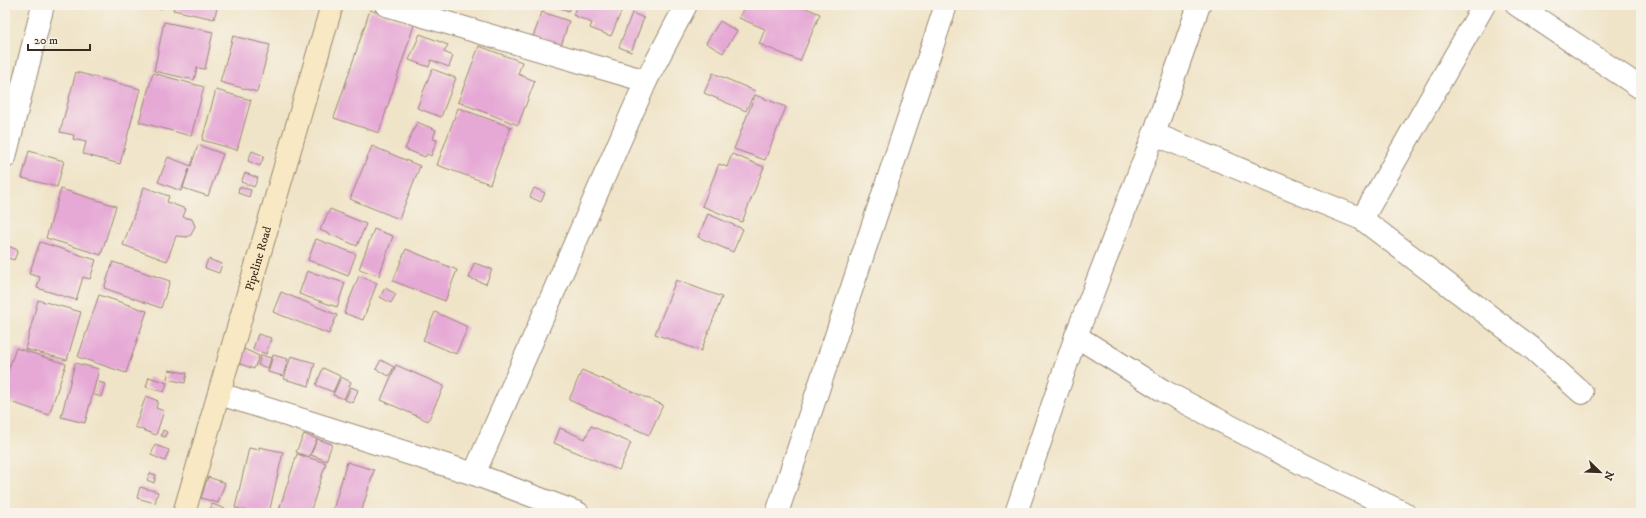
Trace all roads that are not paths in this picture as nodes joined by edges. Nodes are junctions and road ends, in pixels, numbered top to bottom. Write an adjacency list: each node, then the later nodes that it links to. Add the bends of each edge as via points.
1 (43, 5): 12 (street)
2 (332, 5): 16 (street, Pipeline Road)
3 (386, 5): 9 (street)
4 (686, 5): 9 (street)
5 (946, 5): 20 (street)
6 (1199, 5): 11 (street)
7 (1484, 5): 13 (street)
8 (1517, 5): 10 (street)
9 (646, 81): 17 (street)
10 (1641, 88)
11 (1154, 134): 13 (street); 14 (street)
12 (5, 157)
13 (1362, 219): 15 (street, via 1533,348)
14 (1076, 336): 21 (street); 22 (street, via 1162,390 1306,466)
15 (1582, 393)
16 (220, 394): 17 (street); 18 (street, Pipeline Road)
17 (474, 474): 19 (street)
18 (184, 513)
19 (578, 513)
20 (777, 513)
21 (1016, 513)
22 (1404, 513)

